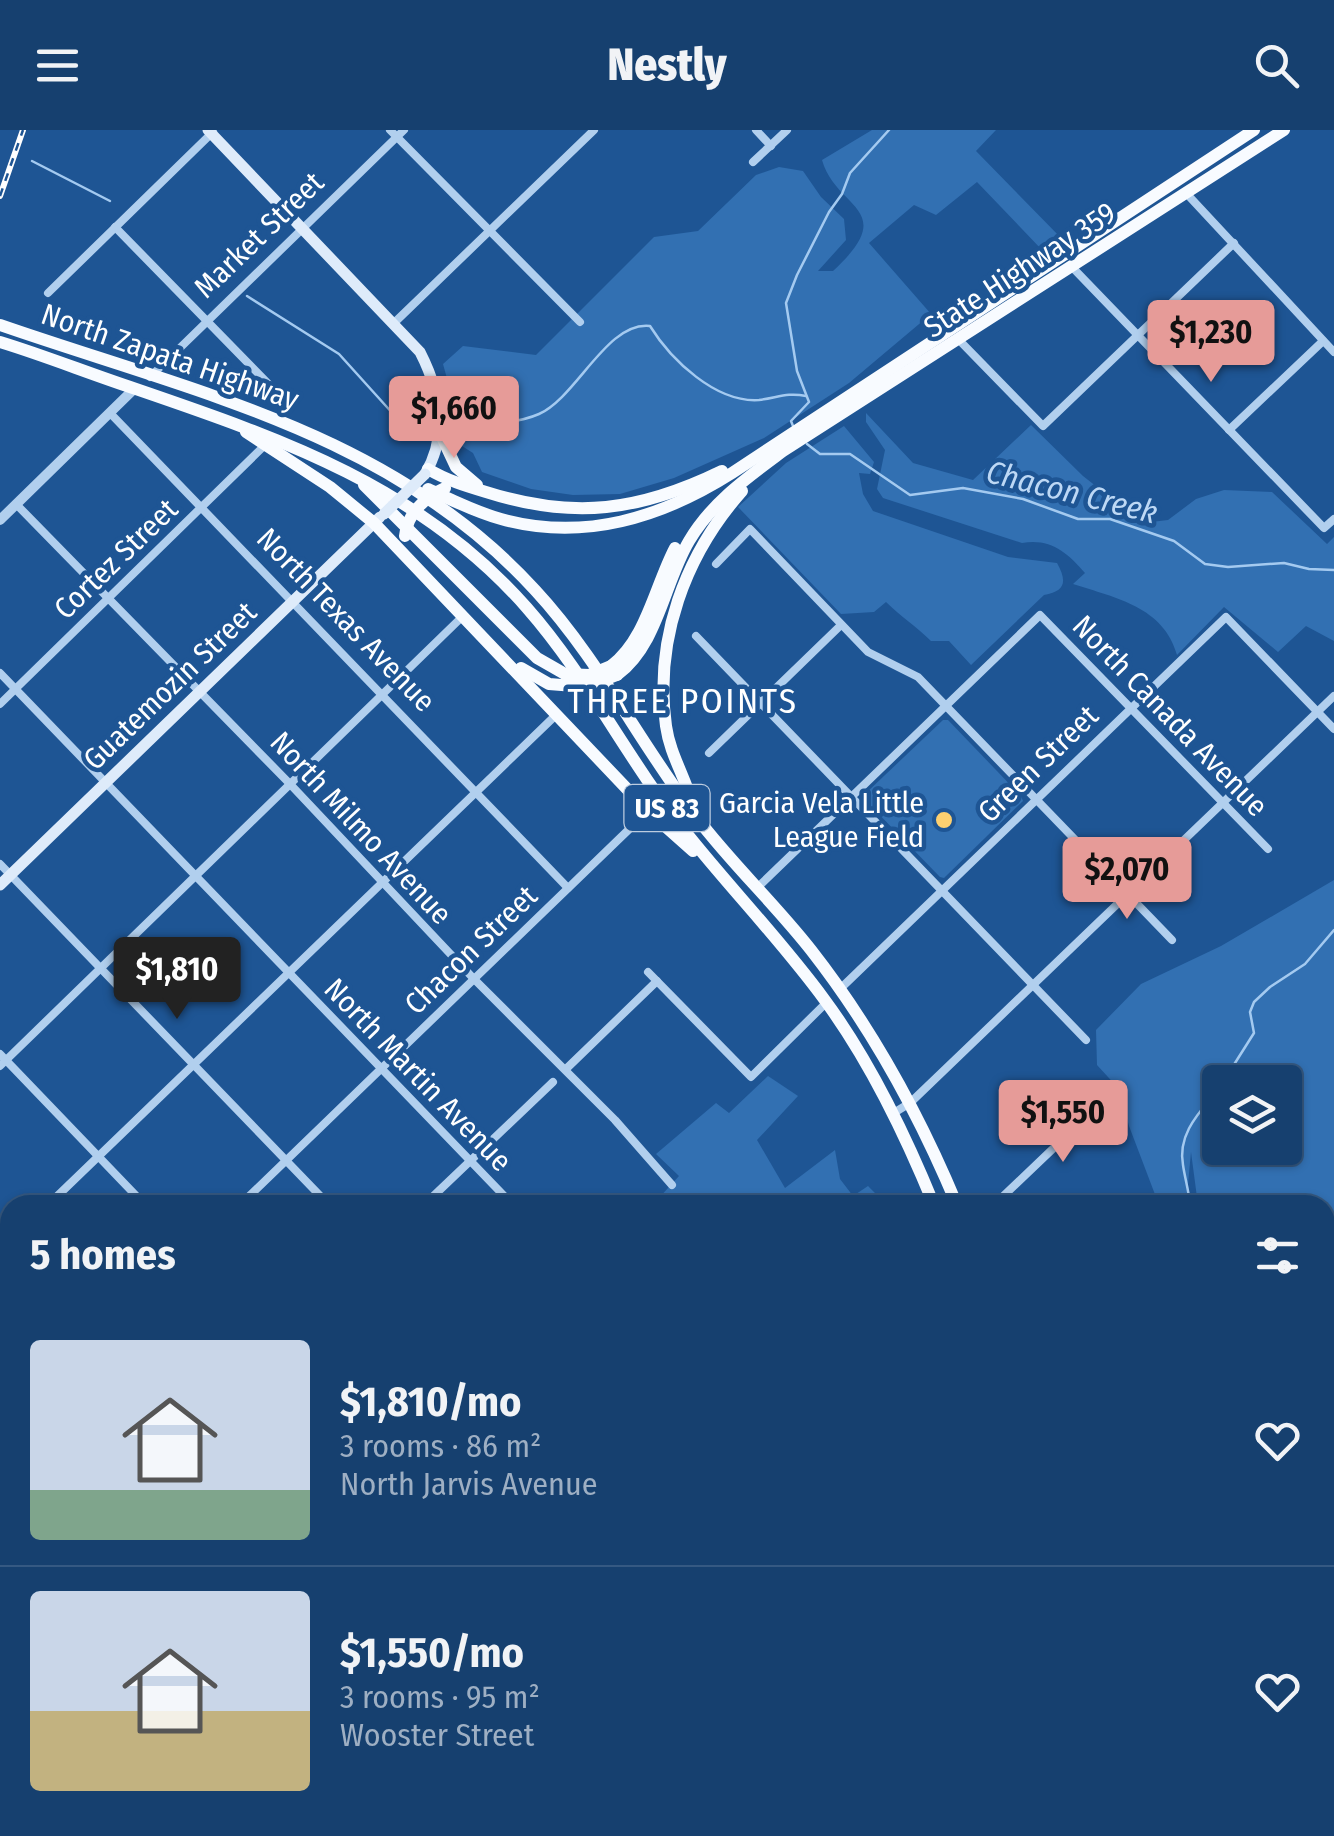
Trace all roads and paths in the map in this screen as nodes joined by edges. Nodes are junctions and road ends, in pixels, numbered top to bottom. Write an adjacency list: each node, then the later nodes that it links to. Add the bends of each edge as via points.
1 (594, 130): 13 (street)
2 (756, 130): 8 (street)
3 (787, 130): 8 (street)
4 (1254, 130): 14 (main road, via 1254,140); 29 (main road, State Highway 359)
5 (1284, 130): 10 (main road, State Highway 359)
6 (212, 131): 11 (street); 12 (main road)
7 (396, 132): 12 (street, Market Street); 13 (street)
8 (771, 146): 9 (street)
9 (753, 162)
10 (1186, 193): 14 (main road, State Highway 359); 15 (street)
11 (116, 228): 17 (street); 18 (street)
12 (302, 228): 18 (street, Market Street); 20 (main road)
13 (488, 232): 19 (street); 20 (street)
14 (1116, 238): 16 (main road, State Highway 359)
15 (1234, 243): 22 (street); 24 (street)
16 (1072, 267): 22 (street); 23 (main road, State Highway 359)
17 (48, 292)
18 (207, 320): 27 (street, Market Street); 30 (street)
19 (580, 322)
20 (394, 323): 34 (main road, via 433,378)
21 (0, 325): 27 (main road, North Zapata Highway / US 83)
22 (1138, 336): 23 (street, via 1043,426); 33 (street)
23 (958, 339): 29 (main road, State Highway 359)
24 (1324, 341): 26 (street); 33 (street)
25 (0, 342): 28 (main road, North Zapata Highway / US 83)
26 (1334, 352)
27 (150, 377): 39 (main road, North Zapata Highway / US 83, via 303,429)
28 (134, 389): 31 (street); 32 (main road, North Zapata Highway / US 83)
29 (860, 394): 36 (main road, State Highway 359)
30 (290, 406)
31 (110, 414): 41 (street); 42 (street, North Texas Avenue)
32 (232, 422): 35 (main road); 38 (main road, North Zapata Highway / US 83)
33 (1229, 430): 43 (street, via 1324,528)
34 (440, 431): 37 (main road); 40 (main road, via 456,467)
35 (264, 446): 42 (street, Cortez Street); 44 (main road)
36 (780, 446): 39 (main road, via 671,508 585,528 500,519); 40 (main road, via 679,492 631,505 554,508); 55 (main road, bridge, via 690,526 614,670); 75 (main road, via 709,533 674,609 664,674 666,727)
37 (427, 471): 40 (main road); 44 (main road, Guatemozin Street, bridge)
38 (352, 472): 55 (main road, via 537,658); 81 (main road, North Zapata Highway / US 83, via 449,536 524,604 570,660 678,823)
39 (398, 476): 75 (main road, North Zapata Highway / US 83, via 470,529 535,590 585,650)
40 (487, 492): 47 (main road, bridge, via 444,488 420,505 405,536)
41 (16, 504): 45 (street); 48 (street, North Milmo Avenue)
42 (202, 507): 48 (street, Cortez Street); 49 (street, North Texas Avenue)
43 (1334, 518)
44 (379, 519): 47 (main road); 49 (main road, Guatemozin Street)
45 (0, 520)
46 (716, 564): 51 (street, via 750,530)
47 (422, 572): 50 (main road)
48 (108, 598): 56 (street, Cortez Street); 57 (street, North Milmo Avenue)
49 (294, 602): 57 (main road, Guatemozin Street); 58 (street, North Texas Avenue)
50 (463, 616): 53 (main road); 58 (street)
51 (840, 625): 61 (street); 62 (street, via 868,652 918,677)
52 (696, 636): 61 (street)
53 (502, 656): 55 (main road, via 540,680 559,686); 65 (main road)
54 (0, 673): 56 (street, North Martin Avenue)
55 (569, 680)
56 (16, 689): 60 (street, Cortez Street); 68 (street, North Martin Avenue)
57 (200, 691): 68 (main road, Guatemozin Street); 69 (street, North Milmo Avenue)
58 (383, 694): 69 (street); 70 (street, North Texas Avenue)
59 (1334, 696): 64 (street)
60 (0, 704)
61 (760, 704): 67 (street); 71 (street)
62 (946, 705): 63 (street, North Canada Avenue, via 1040,615); 71 (street); 72 (street)
63 (1131, 709): 64 (street, Green Street, via 1226,617); 72 (street, Green Street); 73 (street, North Canada Avenue)
64 (1318, 712): 66 (street); 73 (street)
65 (557, 714): 70 (street); 74 (main road)
66 (1334, 729)
67 (709, 753)
68 (106, 782): 78 (main road, Guatemozin Street); 79 (street, North Martin Avenue)
69 (290, 784): 79 (street); 80 (street, North Milmo Avenue)
70 (476, 792): 80 (street); 84 (street, North Texas Avenue)
71 (850, 798): 83 (street); 85 (street)
72 (1037, 800): 85 (street, Green Street); 86 (street)
73 (1223, 803): 76 (street, North Canada Avenue); 86 (street)
74 (648, 811): 81 (main road); 84 (street, Chacon Street)
75 (697, 818): 83 (main road, North Zapata Highway / US 83)
76 (1268, 849)
77 (0, 864): 78 (street)
78 (10, 875): 82 (main road, Guatemozin Street); 88 (street)
79 (196, 876): 88 (street); 89 (street, North Martin Avenue)
80 (382, 883): 89 (street); 91 (street, North Milmo Avenue)
81 (729, 883): 95 (main road, North Zapata Highway / US 83)
82 (0, 885)
83 (758, 887): 94 (main road, North Zapata Highway / US 83)
84 (568, 888): 91 (street, Chacon Street)
85 (942, 891): 93 (street); 94 (street, Green Street)
86 (1128, 895): 87 (street); 93 (street)
87 (1172, 940)
88 (100, 968): 97 (street); 98 (street)
89 (289, 972): 98 (street); 99 (street, North Martin Avenue)
90 (648, 972): 92 (street)
91 (474, 980): 99 (street, Chacon Street); 100 (street, North Milmo Avenue)
92 (657, 981): 95 (street, via 751,1077); 100 (street)
93 (1033, 986): 96 (street); 103 (street)
94 (840, 990): 103 (main road, North Zapata Highway / US 83)
95 (827, 1002): 104 (main road, North Zapata Highway / US 83)
96 (1086, 1040)
97 (2, 1060): 105 (street)
98 (192, 1066): 105 (street); 106 (street)
99 (381, 1068): 106 (street, Chacon Street); 107 (street, North Martin Avenue)
100 (566, 1069): 108 (street, North Milmo Avenue)
101 (552, 1082): 107 (street)
102 (1105, 1098): 117 (street)
103 (910, 1103): 104 (street); 116 (main road, US 83)
104 (892, 1114): 115 (main road, US 83)
105 (98, 1157): 109 (street); 110 (street)
106 (286, 1160): 111 (street, Chacon Street); 112 (street)
107 (470, 1160): 113 (street); 114 (street, North Martin Avenue)
108 (672, 1184)
109 (58, 1195)
110 (135, 1195)
111 (250, 1195)
112 (319, 1195)
113 (434, 1195)
114 (503, 1195)
115 (929, 1195)
116 (952, 1195)
117 (1004, 1195)

